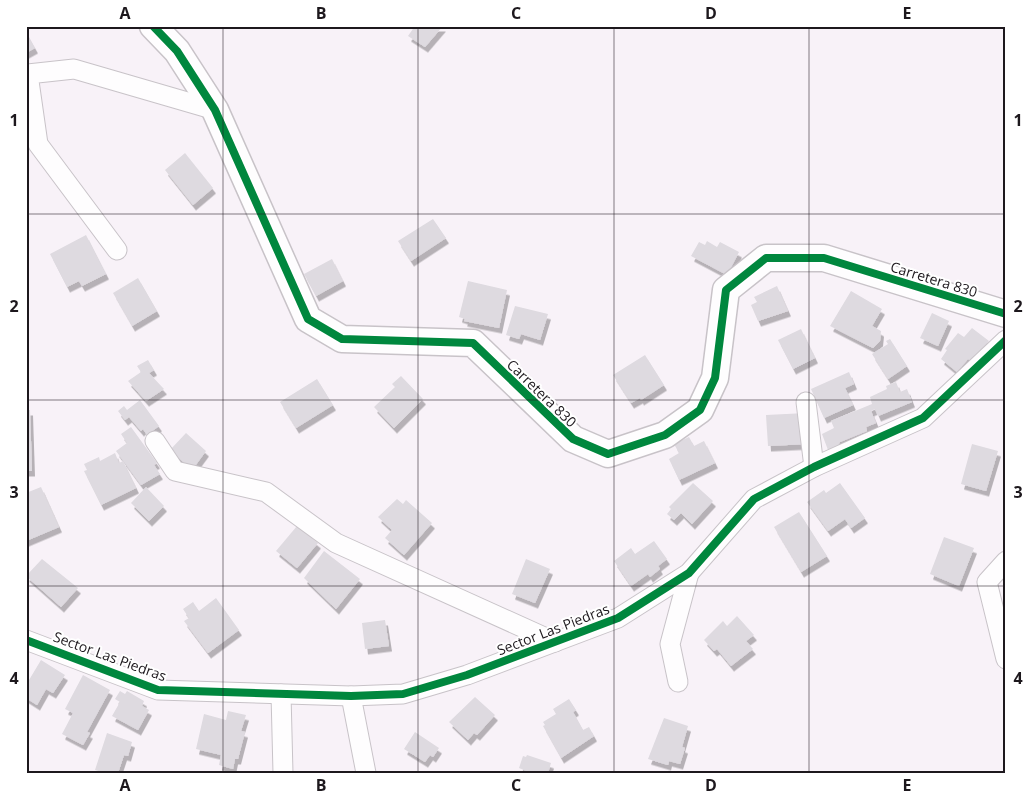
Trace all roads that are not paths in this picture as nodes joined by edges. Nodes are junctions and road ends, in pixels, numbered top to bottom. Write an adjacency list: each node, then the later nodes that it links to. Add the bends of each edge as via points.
1 (153, 26): 2 (street, Carretera 830, via 177,51)
2 (214, 110): 3 (street, via 74,69 28,74 38,144); 4 (street, Carretera 830, via 308,320 342,339 473,343 573,439 608,454 665,435 700,410 715,378 726,290 766,258 824,258)
3 (117, 250)
4 (1006, 314)
5 (1006, 340): 8 (street, Sector Las Piedras, via 923,418)
6 (806, 402): 8 (street)
7 (155, 441): 12 (street, Sector Las Piedras, via 175,471 266,492 336,543)
8 (814, 467): 10 (street, Sector Las Piedras, via 754,499)
9 (1006, 561): 13 (street, via 987,582)
10 (690, 573): 12 (street, Sector Las Piedras, via 618,618); 14 (street, via 670,644)
11 (26, 640): 15 (street, Sector Las Piedras, via 158,690)
12 (555, 642): 16 (street, Sector Las Piedras, via 467,675 403,694)
13 (1006, 659)
14 (678, 682)
15 (281, 694): 16 (street, Sector Las Piedras); 17 (street)
16 (351, 696): 18 (street)
17 (284, 773)
18 (366, 773)

